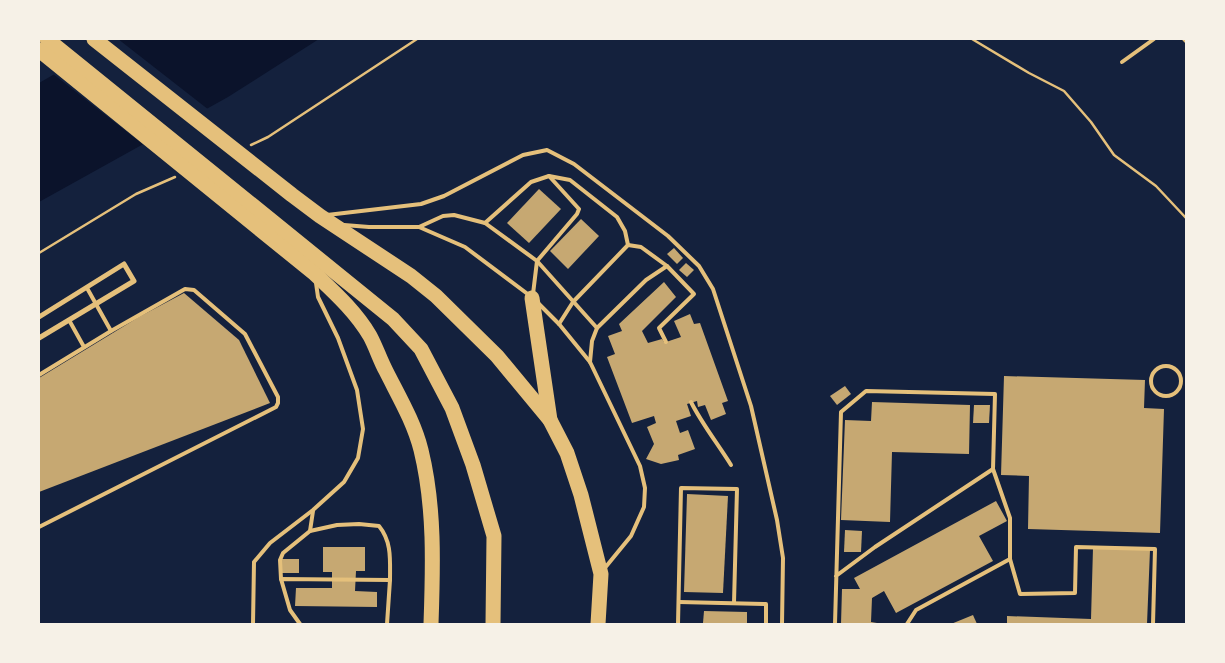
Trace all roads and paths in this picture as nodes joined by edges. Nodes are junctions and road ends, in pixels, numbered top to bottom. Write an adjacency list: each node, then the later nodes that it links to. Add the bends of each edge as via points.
1 (47, 39): 50 (highway, via 393,319 421,349 452,408 474,464 494,536)
2 (94, 39): 9 (highway)
3 (972, 39): 8 (path, via 1064,91 1114,155 1156,186)
4 (1154, 39): 6 (lane)
5 (39, 50): 15 (highway)
6 (1122, 62)
7 (549, 176): 10 (lane, via 531,182); 12 (lane, via 570,180 617,217); 13 (lane, via 579,209)
8 (1186, 218)
9 (326, 220): 11 (lane, via 368,227); 33 (highway, via 412,276 436,296 497,356); 54 (lane, via 421,204 444,196 523,155 547,150 574,164 668,236 699,266 713,289 751,406 783,558)
10 (485, 223): 11 (lane, via 454,215 443,216); 13 (lane)
11 (419, 227): 17 (lane, via 464,247)
12 (628, 245): 14 (lane, via 641,248); 18 (lane)
13 (537, 261): 17 (lane); 18 (lane)
14 (667, 266): 23 (lane, via 646,280); 26 (lane, via 694,294 659,328)
15 (315, 274): 36 (lane, via 318,298 338,338 357,390 362,428 358,458 349,474); 49 (highway, via 344,300 370,336 406,409 421,449 431,521)
16 (87, 288): 19 (lane); 19 (street, via 124,264 134,281); 20 (street)
17 (532, 298): 22 (lane); 33 (highway)
18 (573, 302): 22 (lane); 23 (lane)
19 (96, 304): 21 (street); 24 (lane)
20 (39, 317)
21 (69, 320): 25 (street); 27 (lane)
22 (559, 324): 28 (lane)
23 (597, 328): 28 (lane)
24 (111, 330): 27 (lane); 37 (lane, via 184,289 194,290 245,334 278,403 276,408)
25 (39, 338)
26 (666, 342)
27 (84, 346): 29 (lane)
28 (590, 362): 40 (lane, via 640,466 645,488 644,507 631,536)
29 (39, 375)
30 (1186, 377): 31 (lane)
31 (1181, 378): 31 (lane, via 1178,389 1170,395 1160,395 1150,384 1155,370 1164,365 1178,371)
32 (691, 402): 34 (lane)
33 (550, 420): 40 (highway, via 567,453 581,495)
34 (731, 466)
35 (993, 469): 39 (lane, via 1010,518); 41 (lane); 41 (lane, via 995,394 866,391 841,412)
36 (313, 510): 38 (lane); 46 (lane, via 270,543 254,562)
37 (39, 527)
38 (310, 531): 42 (lane, via 283,553); 43 (lane, via 337,525 379,526 388,541)
39 (1010, 559): 56 (lane, via 916,610); 57 (lane, via 1020,594 1075,593 1076,547 1156,549)
40 (601, 574): 51 (highway)
41 (836, 576): 55 (lane)
42 (280, 579): 43 (lane); 47 (lane, via 290,610)
43 (390, 580): 48 (lane)
44 (678, 602): 45 (lane); 45 (lane, via 680,488 737,489); 52 (lane)
45 (734, 603): 53 (lane, via 766,604)
46 (253, 624)
47 (300, 624)
48 (387, 624)
49 (431, 624)
50 (493, 624)
51 (598, 624)
52 (678, 624)
53 (766, 624)
54 (782, 624)
55 (835, 624)
56 (907, 624)
57 (1153, 624)

